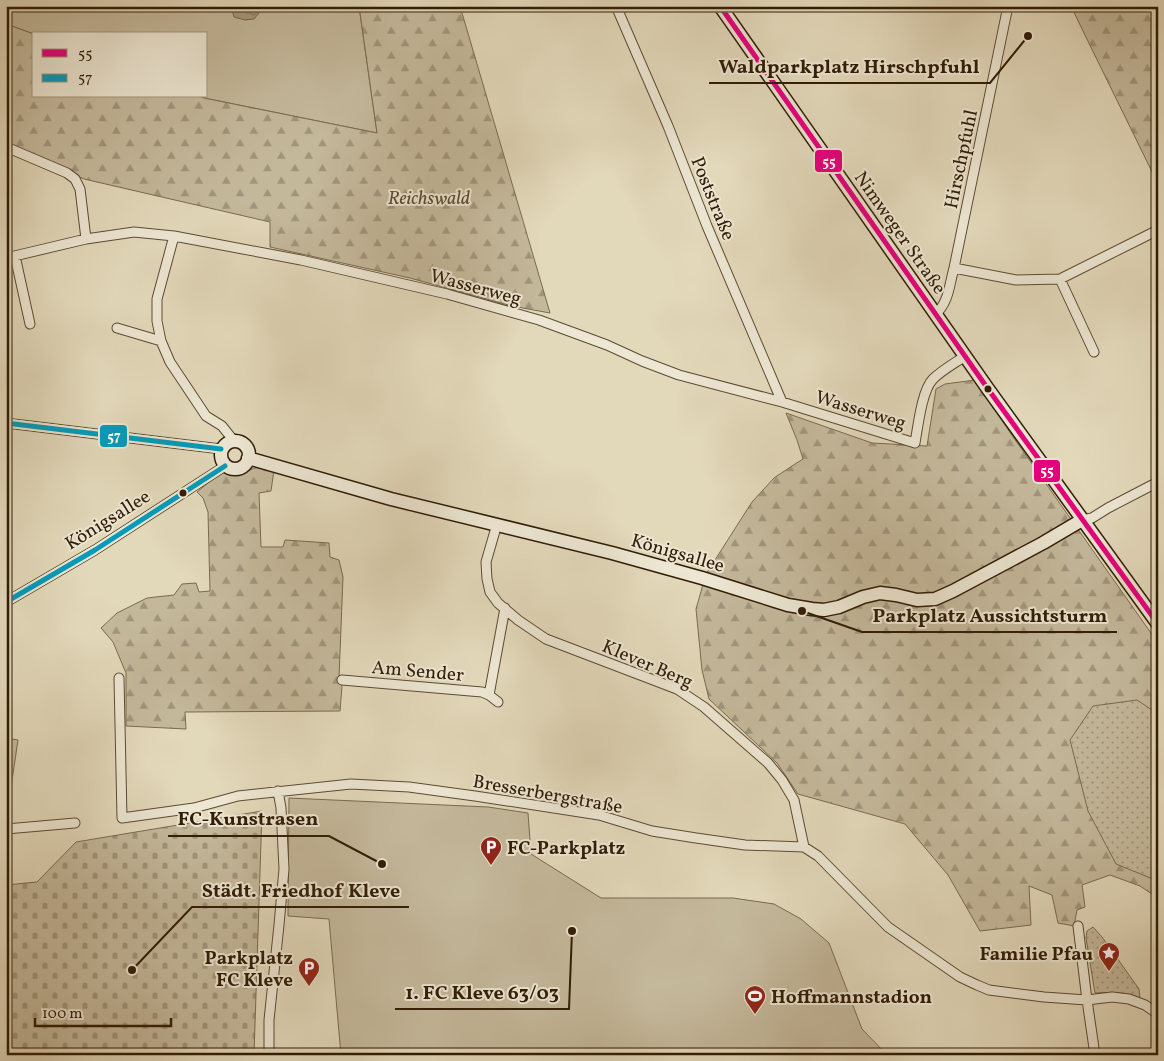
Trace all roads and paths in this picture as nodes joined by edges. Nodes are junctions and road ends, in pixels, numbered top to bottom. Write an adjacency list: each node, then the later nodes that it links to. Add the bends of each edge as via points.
1 (616, 6): 17 (street, Poststraße)
2 (720, 6): 11 (street, Nimweger Straße)
3 (1008, 6): 9 (street, Hirschpfuhl)
4 (6, 146): 7 (street, via 76,179)
5 (1158, 230): 10 (street)
6 (174, 236): 7 (street, Wasserweg, via 134,232); 14 (street, via 157,299); 17 (street, Wasserweg, via 301,260 447,294 539,320 679,376)
7 (86, 239): 8 (street, Wasserweg)
8 (11, 257): 12 (street, Wasserweg)
9 (954, 268): 10 (street, via 1016,280); 11 (street, Hirschpfuhl, via 946,301)
10 (1060, 279): 15 (street)
11 (936, 314): 16 (street, Nimweger Straße)
12 (30, 324)
13 (117, 328): 14 (street)
14 (161, 341): 19 (street, via 170,362 206,416 222,426)
15 (1094, 352)
16 (966, 356): 17 (street, Wasserweg, via 928,385 915,443); 24 (street, Nimweger Straße)
17 (782, 402)
18 (6, 423): 20 (street)
19 (234, 440): 20 (street); 21 (street, via 248,449)
20 (221, 450): 22 (street)
21 (248, 458): 22 (street, Königsallee, via 242,467); 25 (street, Königsallee, via 391,499)
22 (225, 466): 26 (street, Königsallee, via 95,550)
23 (1158, 482): 24 (street, via 1092,518)
24 (1082, 520): 25 (street, Königsallee, via 1043,544 935,599 917,600 880,593 824,610 798,607 612,553); 28 (street, Nimweger Straße)
25 (497, 524): 27 (street, Klever Berg, via 486,562 487,579 490,592)
26 (6, 602)
27 (504, 608): 31 (street, Am Sender); 36 (street, Klever Berg, via 546,639 677,689 704,707 768,763 782,780 794,800)
28 (1158, 624)
29 (119, 678): 33 (street, Bresserbergstraße, via 122,818)
30 (342, 680): 31 (street, Am Sender)
31 (489, 695): 32 (street, Am Sender)
32 (498, 702)
33 (278, 791): 36 (street, Bresserbergstraße, via 351,784 409,787 599,815 652,832 745,845); 40 (street, via 284,869)
34 (75, 823): 35 (street)
35 (6, 829)
36 (804, 847): 38 (street, via 818,856 888,927 960,977 990,990)
37 (1078, 926): 38 (street)
38 (1087, 1000): 39 (street, via 1129,999); 41 (street)
39 (1158, 1014)
40 (268, 1055)
41 (1095, 1055)

